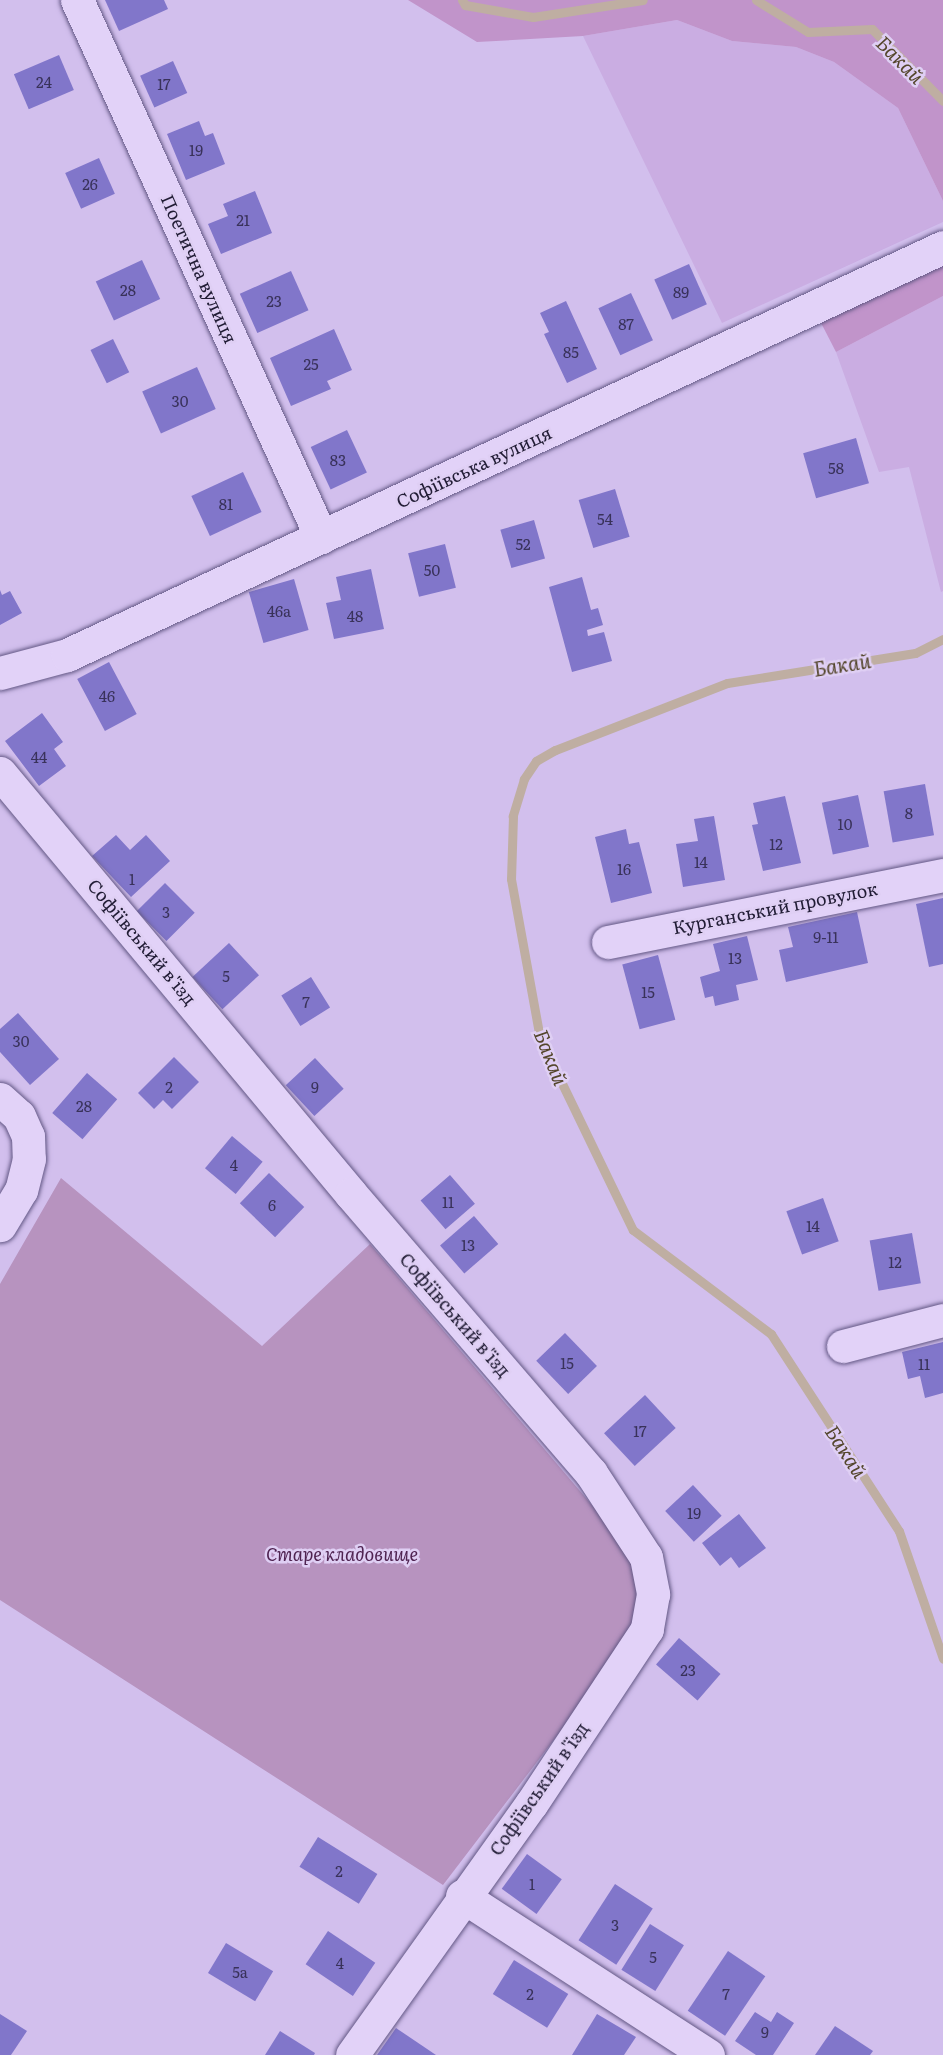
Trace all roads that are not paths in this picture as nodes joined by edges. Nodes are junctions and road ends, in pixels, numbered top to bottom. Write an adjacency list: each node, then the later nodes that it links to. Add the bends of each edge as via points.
1 (77, 0): 3 (street, Поетична вулиця)
2 (943, 247): 3 (street, Софіївська вулиця)
3 (321, 537): 4 (street, Софіївська вулиця, via 67,655)
4 (0, 673)
5 (0, 773): 12 (street, Софіївський в'їзд, via 351,1194 591,1473 646,1557 653,1594 647,1629 531,1804)
6 (943, 875): 7 (street, Курганський провулок)
7 (608, 942)
8 (0, 1099): 9 (street, via 20,1116 28,1136 28,1159 21,1190)
9 (0, 1225)
10 (943, 1320): 11 (street)
11 (843, 1346)
12 (462, 1896): 13 (street, Софіївський в'їзд); 14 (street)
13 (352, 2055)
14 (708, 2055)

